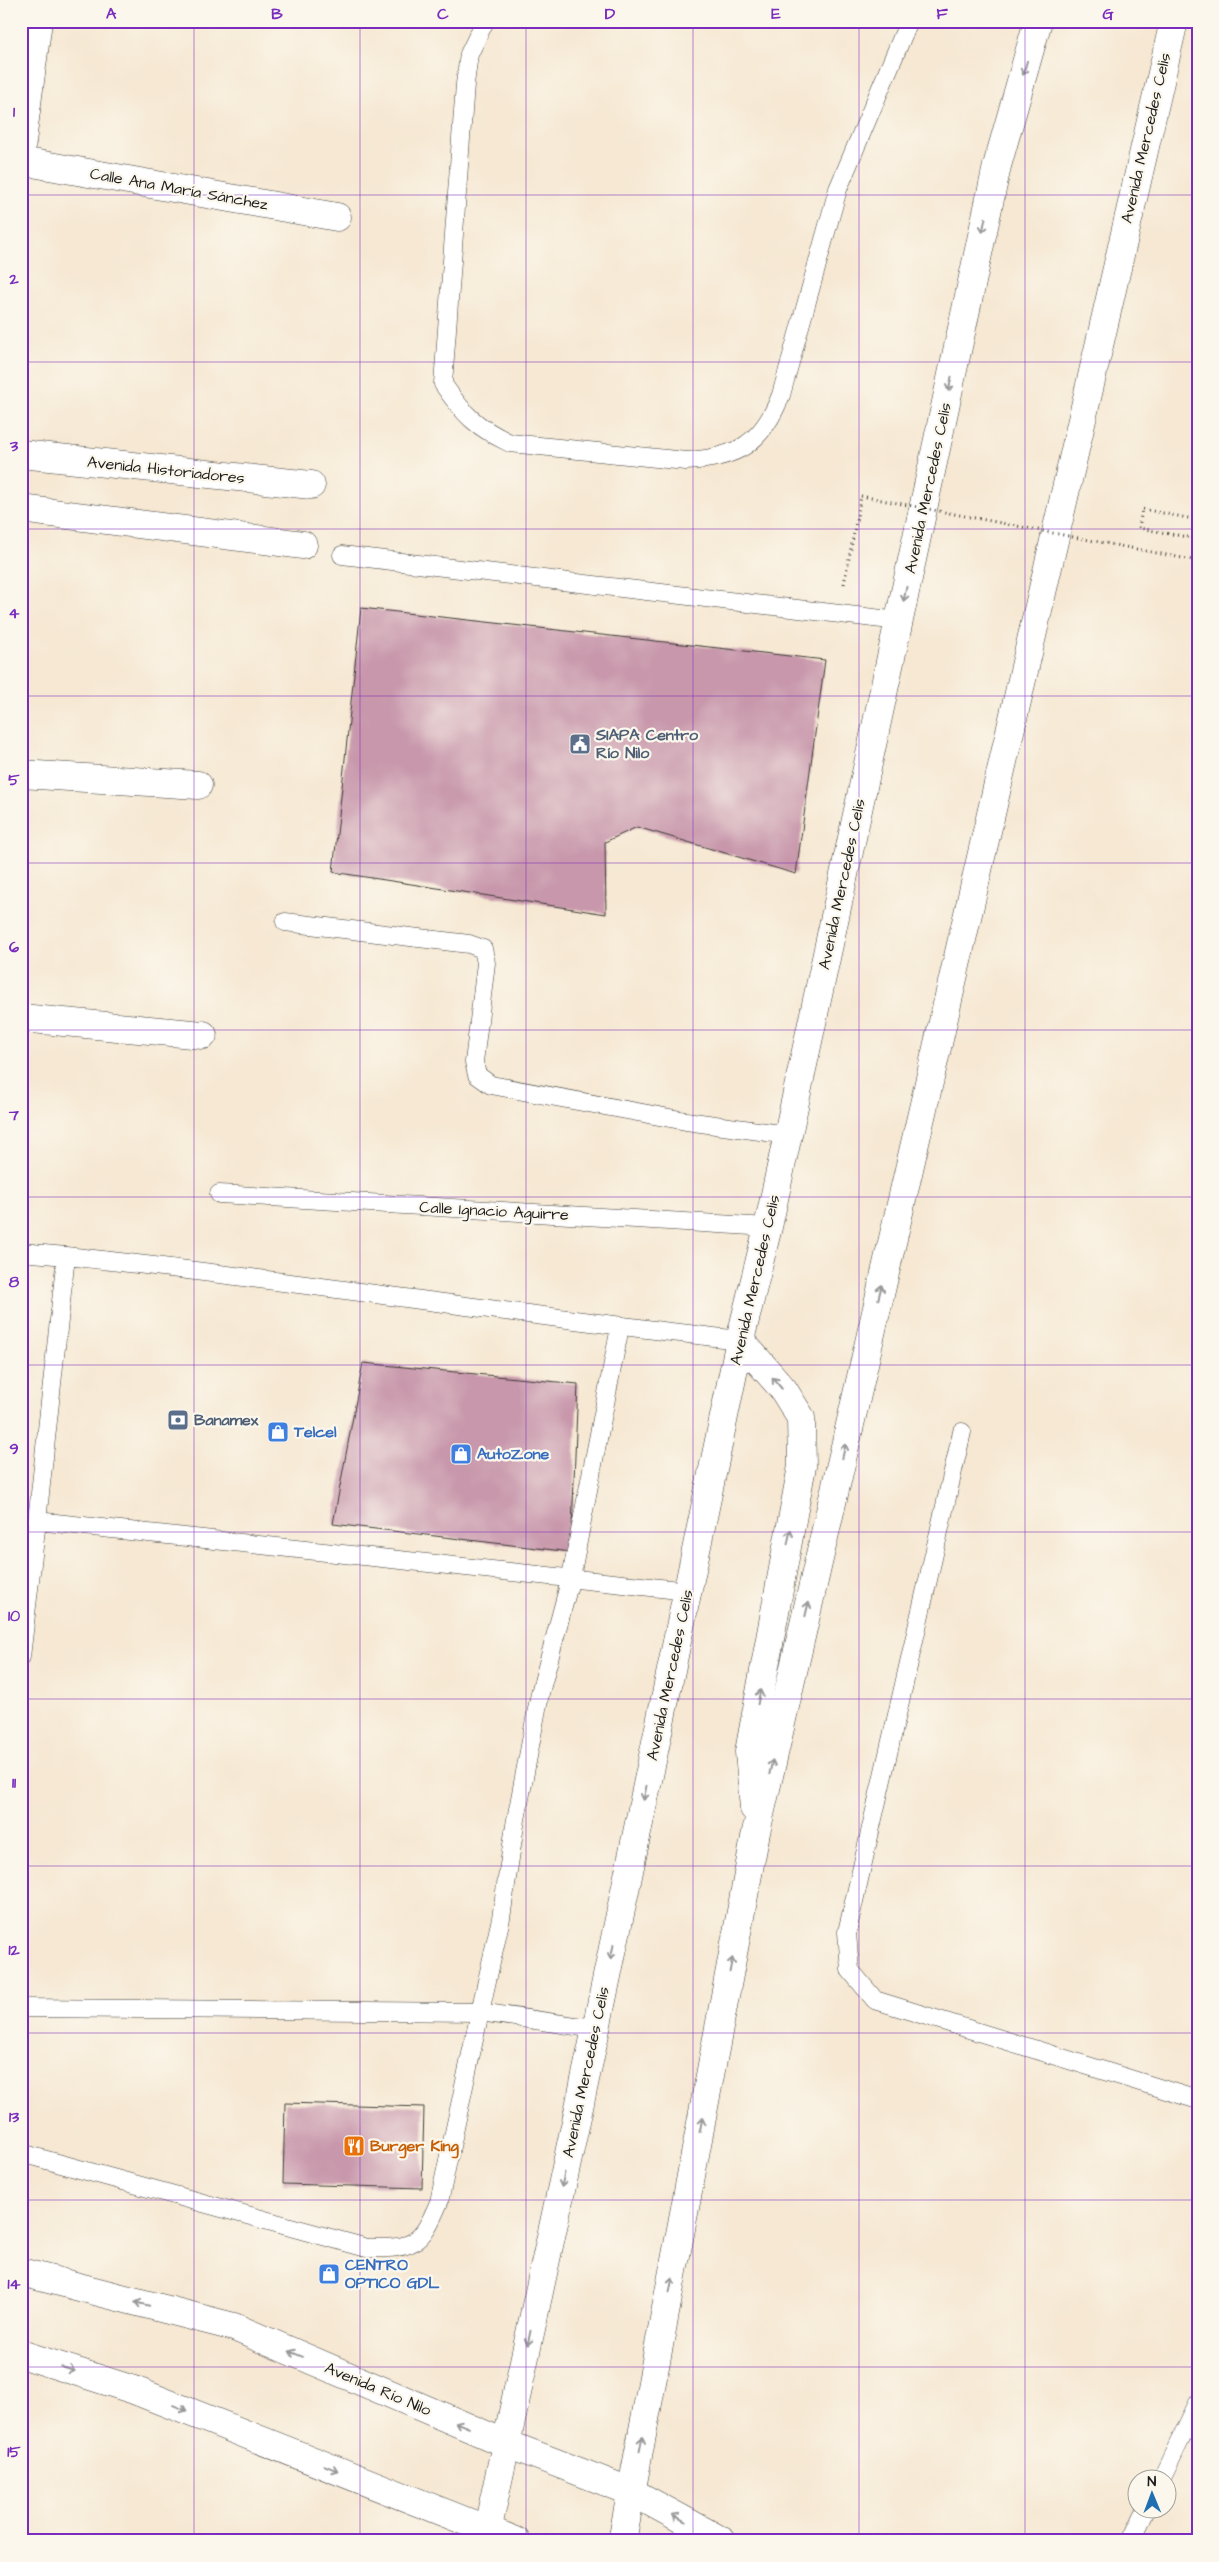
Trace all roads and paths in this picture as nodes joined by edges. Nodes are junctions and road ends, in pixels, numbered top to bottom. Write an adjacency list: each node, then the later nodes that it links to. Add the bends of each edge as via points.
1 (38, 21): 6 (main road)
2 (485, 21): 3 (lane, via 469,54 465,84 442,384 469,419 510,443 686,461 715,459 737,451 757,437 772,418 781,396 838,189)
3 (909, 21)
4 (1038, 21): 18 (main road, Avenida Mercedes Celis, one-way to 18, via 997,166)
5 (1174, 21): 36 (main road, Avenida Mercedes Celis, one-way to 5)
6 (21, 149)
7 (21, 161): 8 (main road, Calle Ana María Sánchez)
8 (337, 217)
9 (21, 454): 10 (main road, Avenida Historiadores)
10 (311, 486)
11 (21, 509): 14 (main road)
12 (1198, 520): 13 (path, via 1142,509 1139,528)
13 (1198, 539)
14 (303, 545)
15 (342, 555): 18 (lane)
16 (850, 555): 17 (path, bridge, via 861,496)
17 (1198, 561)
18 (899, 621): 24 (main road, Avenida Mercedes Celis)
19 (21, 774): 20 (main road)
20 (198, 784)
21 (285, 922): 24 (lane, via 469,944 482,949 486,963 474,1062 477,1075 491,1085 686,1121)
22 (21, 1018): 23 (main road)
23 (203, 1035)
24 (788, 1135): 26 (main road, Avenida Mercedes Celis)
25 (219, 1194): 26 (lane, Calle Ignacio Aguirre)
26 (768, 1227): 30 (main road, Avenida Mercedes Celis)
27 (21, 1252): 28 (lane)
28 (66, 1256): 29 (lane); 32 (lane)
29 (620, 1327): 30 (lane); 33 (lane)
30 (740, 1340): 34 (main road, Avenida Mercedes Celis); 36 (main road, one-way to 30, via 749,1752 802,1466 801,1428 800,1418 783,1389)
31 (962, 1432): 40 (lane, via 847,1932 850,1970 875,2000)
32 (37, 1521): 33 (lane); 35 (lane)
33 (571, 1577): 34 (lane); 38 (lane, via 540,1693 501,1918)
34 (688, 1591): 39 (main road, Avenida Mercedes Celis, one-way to 39)
35 (21, 1657)
36 (756, 1832): 47 (main road, Avenida Mercedes Celis, one-way to 36)
37 (21, 2008): 38 (lane)
38 (480, 2012): 39 (lane); 41 (lane, via 439,2202 427,2230 415,2243 367,2248)
39 (596, 2029): 45 (main road, Avenida Mercedes Celis, one-way to 45)
40 (1198, 2100)
41 (21, 2153)
42 (21, 2272): 45 (main road, Avenida Río Nilo, one-way to 42, via 234,2327)
43 (21, 2354): 49 (main road, one-way to 49, via 134,2390)
44 (1198, 2403): 46 (lane)
45 (507, 2444): 47 (main road, Avenida Río Nilo); 49 (main road, Avenida Mercedes Celis)
46 (1166, 2470)
47 (632, 2492): 51 (main road, Avenida Mercedes Celis); 52 (main road, Avenida Río Nilo, one-way to 47)
48 (1141, 2520): 53 (lane)
49 (487, 2535): 50 (main road)
50 (516, 2541)
51 (622, 2541)
52 (722, 2541)
53 (1131, 2541)

